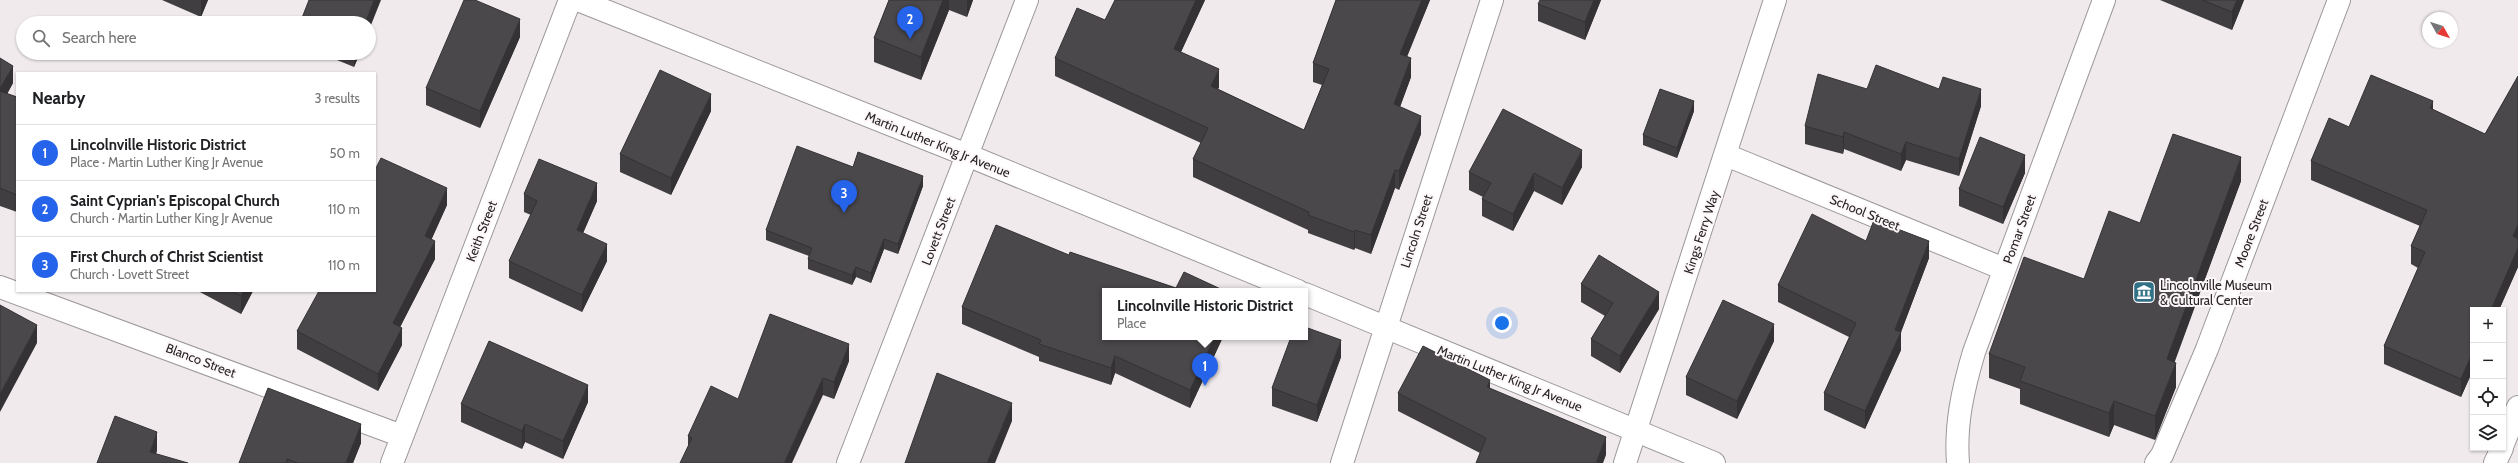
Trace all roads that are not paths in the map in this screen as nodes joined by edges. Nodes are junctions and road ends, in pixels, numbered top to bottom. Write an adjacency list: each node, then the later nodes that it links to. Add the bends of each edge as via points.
1 (570, 0): 17 (street, Keith Street)
2 (578, 0): 8 (street, Martin Luther King Jr Avenue)
3 (1027, 0): 8 (street, Lovett Street)
4 (1492, 0): 14 (street, Lincoln Street)
5 (1775, 0): 9 (street, Kings Ferry Way)
6 (2104, 0): 10 (street, Pomar Street)
7 (2338, 0): 26 (street, Moore Street, via 2207,349)
8 (967, 155): 12 (street, Martin Luther King Jr Avenue); 21 (street, Lovett Street)
9 (1726, 155): 10 (street, School Street); 16 (street, Kings Ferry Way)
10 (2004, 269): 25 (street, Pomar Street, via 1974,352 1961,397)
11 (0, 287): 17 (street, Blanco Street)
12 (1291, 288)
13 (1308, 295): 14 (street, Martin Luther King Jr Avenue)
14 (1385, 327): 16 (street, Martin Luther King Jr Avenue); 22 (street, Lincoln Street)
15 (2518, 407): 18 (street)
16 (1635, 430): 23 (street, Kings Ferry Way); 24 (street, Martin Luther King Jr Avenue)
17 (402, 436): 20 (street, Keith Street)
18 (2506, 437)
19 (2501, 451): 27 (street)
20 (392, 463)
21 (848, 463)
22 (1342, 463)
23 (1625, 463)
24 (1714, 463)
25 (1958, 463)
26 (2156, 463)
27 (2495, 463)

